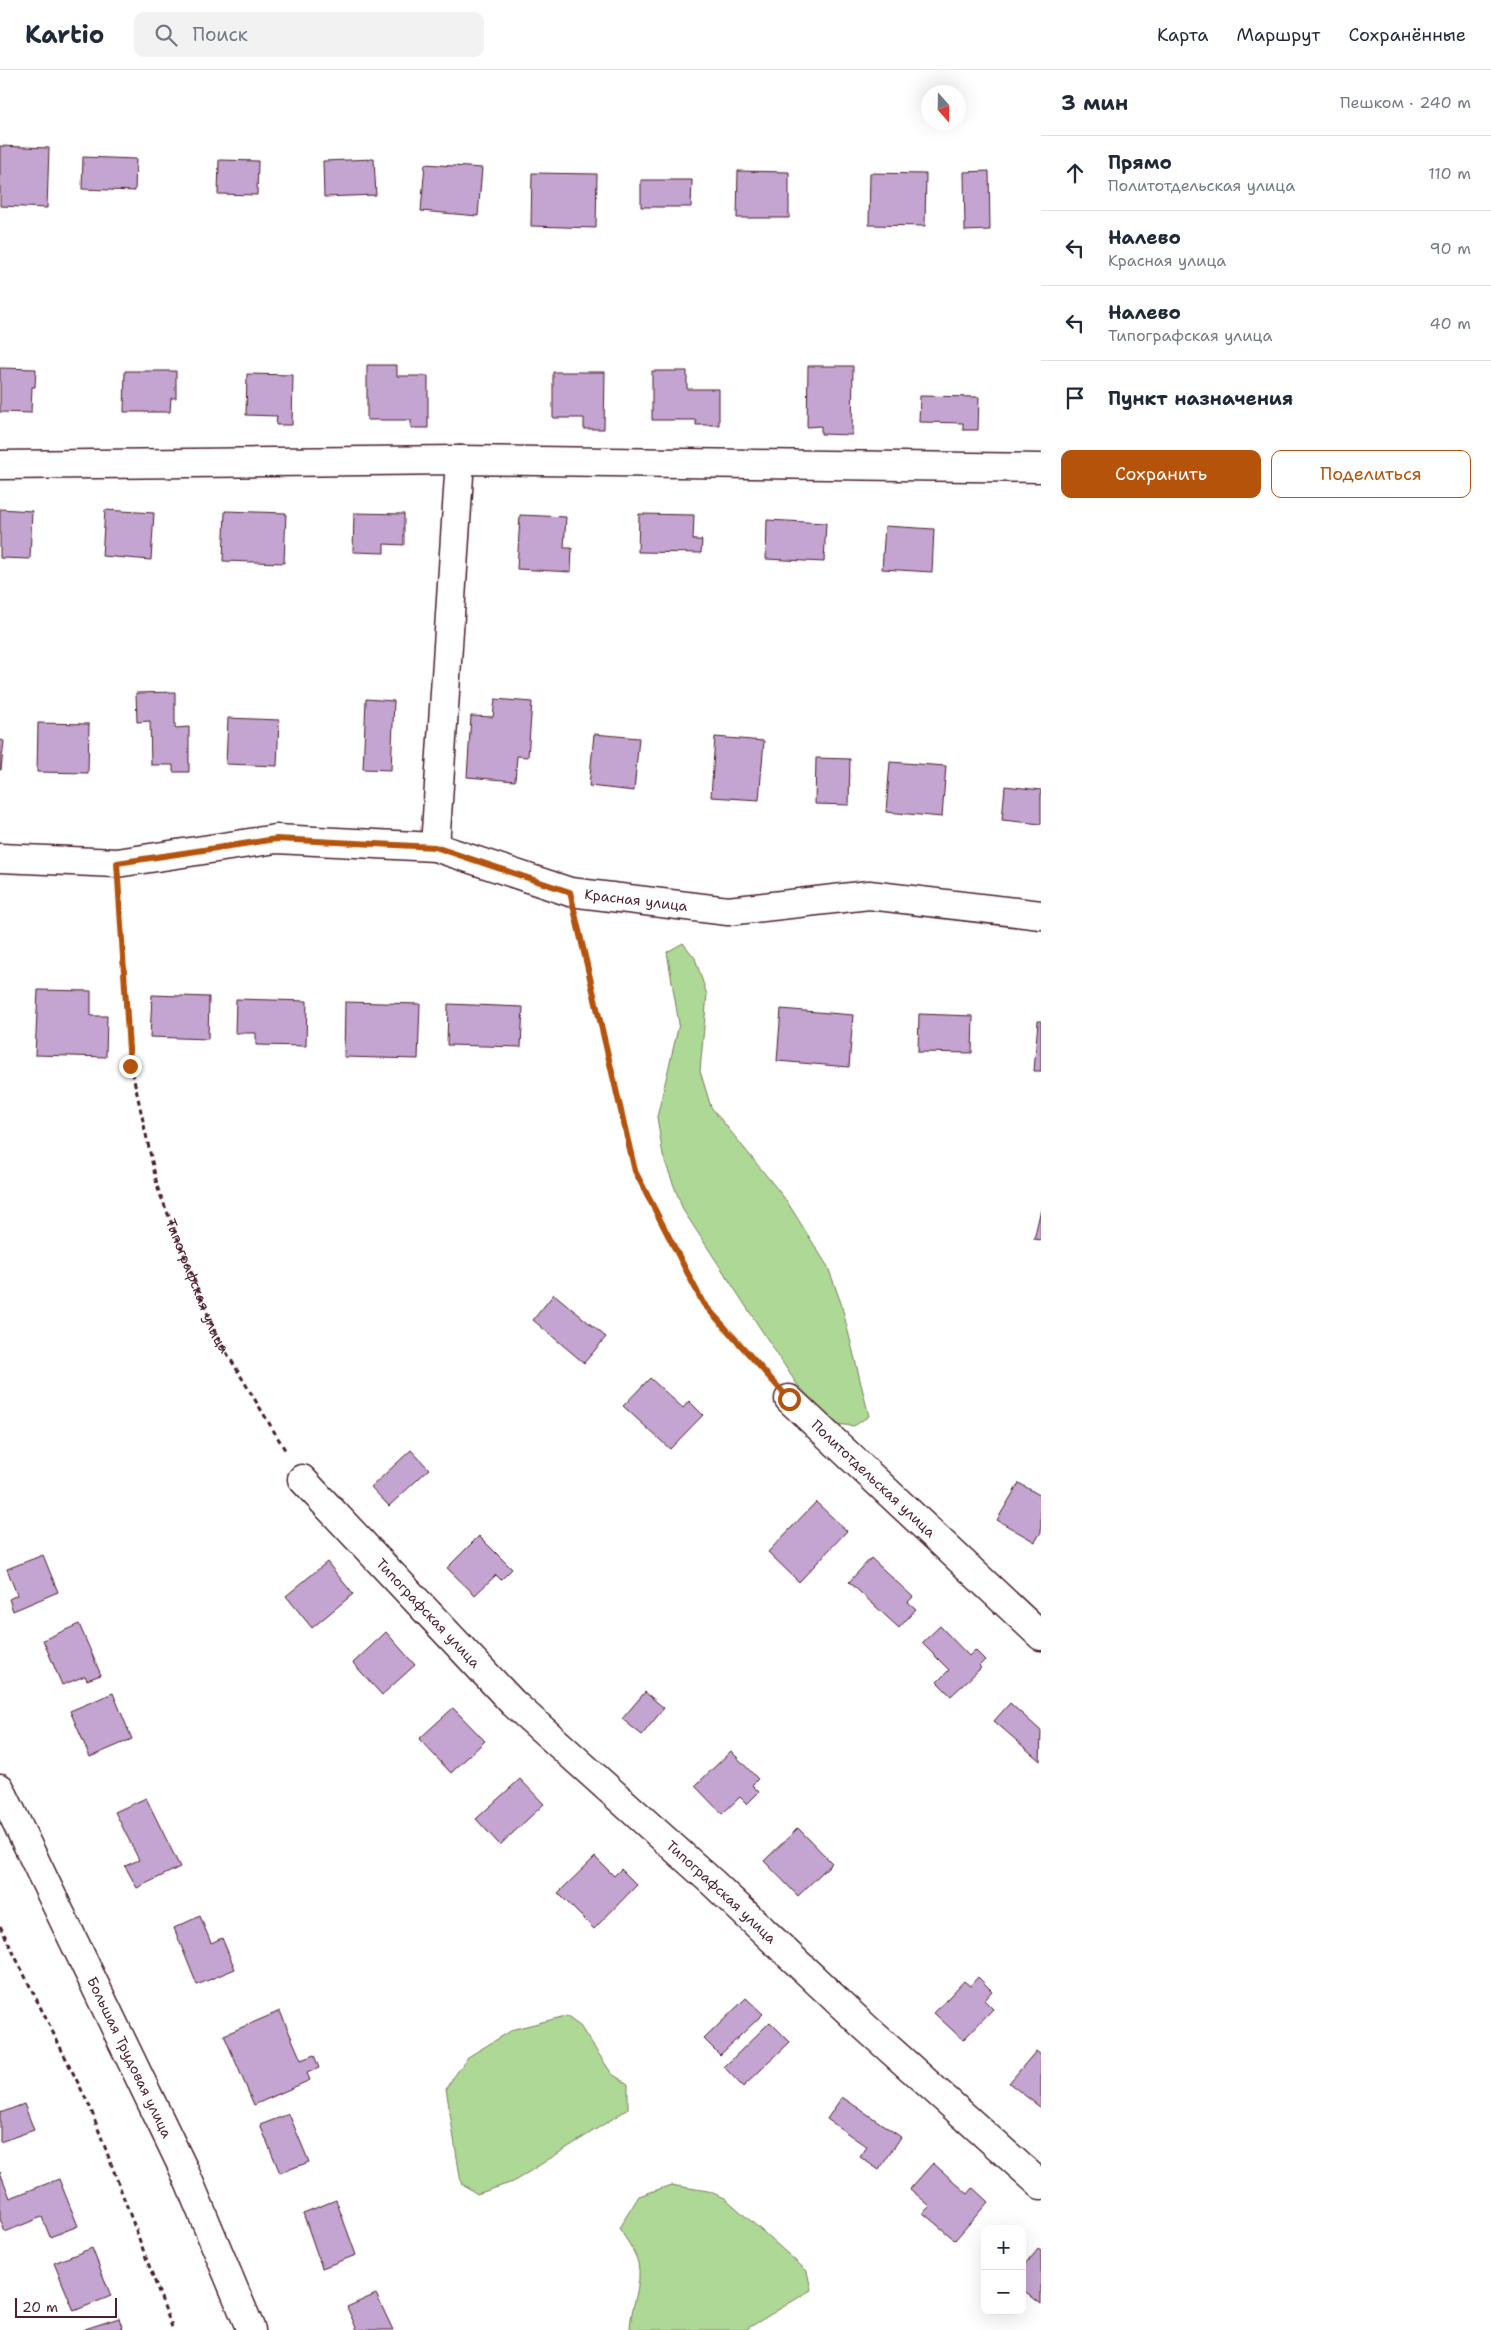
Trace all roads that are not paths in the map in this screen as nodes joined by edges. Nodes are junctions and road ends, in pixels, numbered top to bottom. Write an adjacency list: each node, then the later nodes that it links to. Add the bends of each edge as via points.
1 (460, 460): 2 (street); 3 (street); 4 (street)
2 (0, 465)
3 (1041, 468)
4 (435, 847): 5 (street, Красная улица, via 276,839 117,863); 6 (street, Красная улица, via 570,892 728,911 870,895)
5 (0, 858)
6 (1041, 914)
7 (789, 1399): 9 (street, Политотдельская улица)
8 (302, 1479): 11 (street, Типографская улица, via 513,1702)
9 (1041, 1636)
10 (0, 1788): 12 (street, Большая Трудовая улица, via 184,2170)
11 (1041, 2185)
12 (251, 2330)

